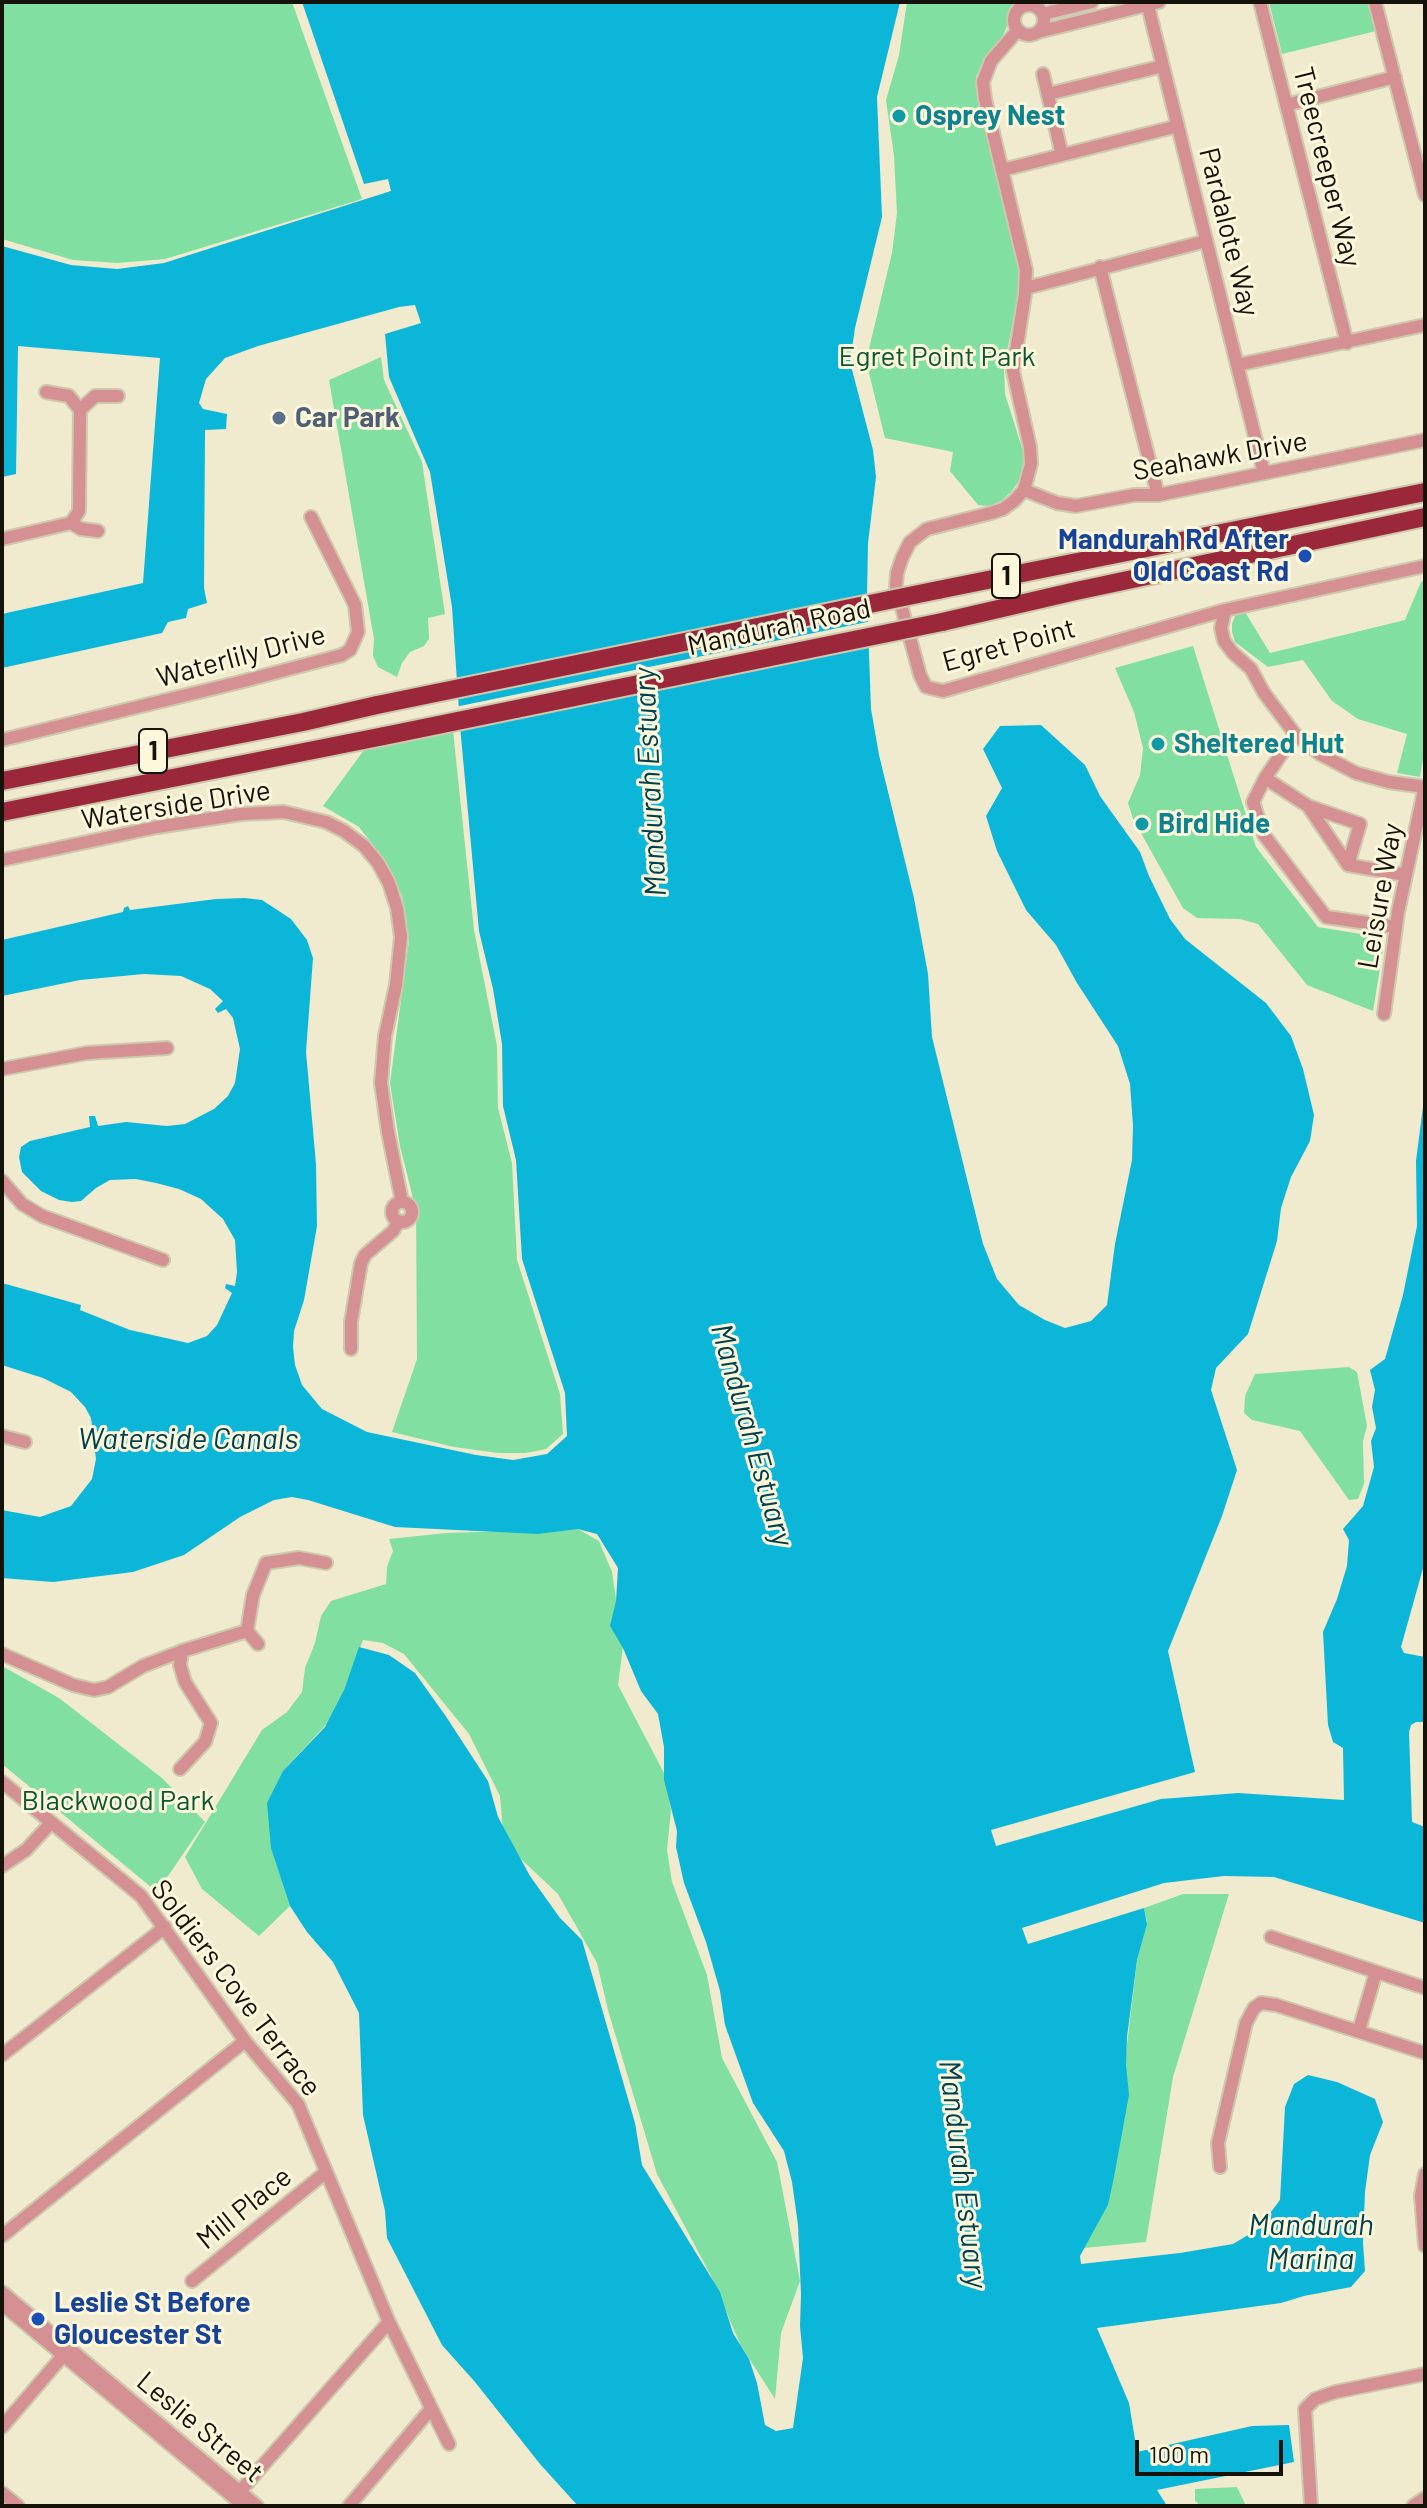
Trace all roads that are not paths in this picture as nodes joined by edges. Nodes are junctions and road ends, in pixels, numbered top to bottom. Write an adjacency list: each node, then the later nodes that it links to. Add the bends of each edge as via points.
1 (1092, 2): 6 (street)
2 (1260, 2): 13 (street, Treecreeper Way)
3 (1375, 2): 11 (street)
4 (1027, 3): 6 (street); 7 (street, via 1015,14)
5 (1151, 3): 8 (street); 9 (street, Pardalote Way)
6 (1043, 14): 8 (street)
7 (1018, 30): 8 (street, via 1027,35); 16 (street, via 991,61 983,82)
8 (1038, 32)
9 (1163, 66): 12 (street); 14 (street, Pardalote Way)
10 (1043, 74): 12 (street)
11 (1395, 77): 13 (street); 17 (street)
12 (1048, 94): 15 (street)
13 (1286, 105): 22 (street, Treecreeper Way)
14 (1178, 126): 15 (street); 18 (street, Pardalote Way)
15 (1062, 155): 16 (street)
16 (1002, 170): 20 (street, via 1024,255)
17 (1425, 195)
18 (1206, 241): 19 (street); 23 (street, Pardalote Way)
19 (1100, 267): 20 (street); 31 (street)
20 (1026, 288): 29 (street, via 1013,371 1030,447)
21 (1425, 325): 22 (street)
22 (1347, 343): 23 (street)
23 (1237, 365): 28 (street, Pardalote Way)
24 (46, 392): 26 (street, via 69,396)
25 (118, 396): 26 (street, via 95,396)
26 (80, 410): 34 (street, via 79,511)
27 (1425, 440): 28 (street, Seahawk Drive)
28 (1264, 473): 31 (street, Seahawk Drive)
29 (1024, 490): 31 (street, Seahawk Drive, via 1064,505); 38 (street, Egret Point, via 1003,509 927,529 910,542 902,558 896,586 926,687 943,691)
30 (1425, 492): 42 (highway, Mandurah Road / 1, bridge)
31 (1158, 495)
32 (311, 517): 40 (street, Waterlily Drive, via 355,605 358,632 350,650)
33 (1425, 517): 45 (highway, Mandurah Road / 1, bridge, via 942,622)
34 (71, 523): 35 (street); 36 (street)
35 (98, 531)
36 (2, 539)
37 (1425, 566): 38 (street, Egret Point)
38 (1225, 610): 39 (street, via 1224,641 1251,669)
39 (1295, 734): 41 (street); 43 (street, via 1356,773)
40 (2, 740)
41 (1265, 778): 44 (street); 49 (street, via 1253,802 1264,835 1326,917)
42 (2, 781)
43 (1425, 786): 48 (street, Leisure Way)
44 (1308, 806): 47 (street); 47 (street, via 1360,824)
45 (2, 812)
46 (2, 860): 55 (street, Waterside Drive, via 157,827 284,812 344,831 378,863 397,908 401,937 381,1083 402,1202 392,1211 399,1221 361,1263)
47 (1348, 865): 48 (street)
48 (1406, 875): 49 (street, Leisure Way)
49 (1396, 927): 50 (street, Leisure Way)
50 (1384, 1014)
51 (167, 1048): 52 (street, via 87,1053)
52 (2, 1069)
53 (2, 1181): 54 (street, via 22,1204 42,1216)
54 (163, 1260)
55 (351, 1349)
56 (2, 1436): 57 (street)
57 (25, 1442)
58 (326, 1563): 59 (street, via 299,1558 266,1563)
59 (247, 1631): 60 (street); 61 (street)
60 (258, 1644)
61 (182, 1651): 62 (street, via 94,1690); 63 (street, via 185,1682 211,1723 205,1742)
62 (2, 1654)
63 (180, 1769)
64 (2, 1782): 65 (street, Soldiers Cove Terrace)
65 (51, 1823): 66 (street); 67 (street, Soldiers Cove Terrace, via 141,1896)
66 (2, 1866)
67 (165, 1927): 72 (street, Soldiers Cove Terrace); 74 (street)
68 (1271, 1937): 69 (street)
69 (1376, 1972): 70 (street); 71 (street)
70 (1425, 1988)
71 (1359, 2030): 73 (street); 75 (street, via 1276,2005 1261,2003 1254,2008 1218,2143)
72 (245, 2041): 76 (street, Soldiers Cove Terrace, via 298,2104); 78 (street)
73 (1425, 2053)
74 (2, 2055)
75 (1220, 2167)
76 (326, 2172): 80 (street, Mill Place); 83 (street, Soldiers Cove Terrace)
77 (1425, 2174): 79 (street)
78 (2, 2236)
79 (1425, 2246)
80 (192, 2281)
81 (2, 2292): 84 (street, Leslie Street)
82 (2, 2304): 84 (street, Leslie Street)
83 (389, 2322): 86 (street, Soldiers Cove Terrace); 90 (street)
84 (66, 2351): 87 (street); 90 (street, Leslie Street)
85 (1425, 2374): 95 (street, via 1335,2392 1305,2409)
86 (430, 2410): 88 (street, Soldiers Cove Terrace); 94 (street)
87 (2, 2427)
88 (449, 2444)
89 (2, 2493): 92 (street)
90 (239, 2498): 93 (street, Leslie Street)
91 (1425, 2498): 96 (street)
92 (18, 2506)
93 (257, 2506)
94 (349, 2506)
95 (1311, 2506)
96 (1413, 2506)

